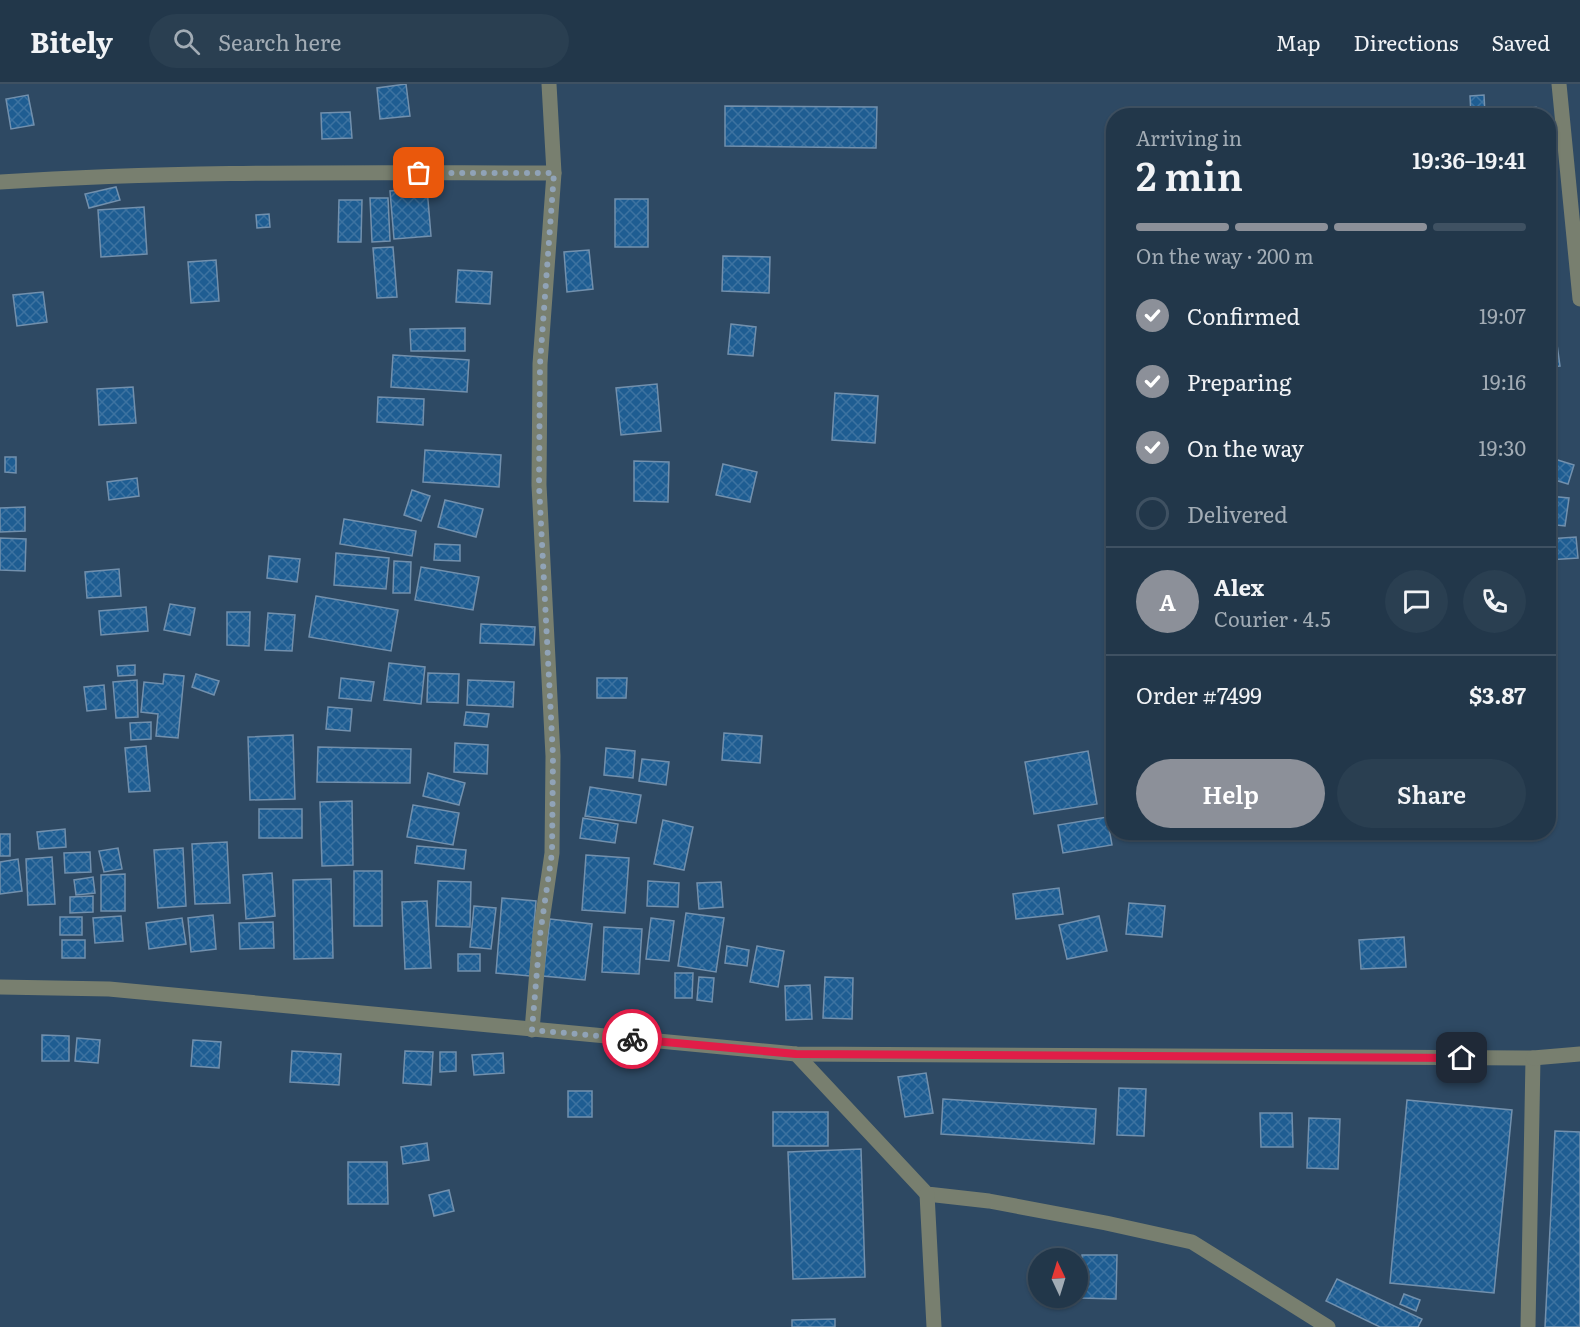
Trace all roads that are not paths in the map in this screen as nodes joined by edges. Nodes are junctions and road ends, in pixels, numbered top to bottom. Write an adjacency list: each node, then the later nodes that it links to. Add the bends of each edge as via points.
1 (549, 84): 3 (street)
2 (1559, 84): 5 (street)
3 (554, 173): 4 (street, via 90,176); 7 (street, via 540,364 539,485 553,756 552,853)
4 (0, 182)
5 (1580, 299)
6 (0, 987): 7 (street, via 109,989)
7 (532, 1030): 8 (street)
8 (796, 1054): 10 (street); 11 (street)
9 (1580, 1054): 10 (street)
10 (1533, 1058): 14 (street)
11 (927, 1194): 12 (street); 13 (street, via 1106,1222 1192,1242)
12 (934, 1327)
13 (1328, 1327)
14 (1528, 1327)

